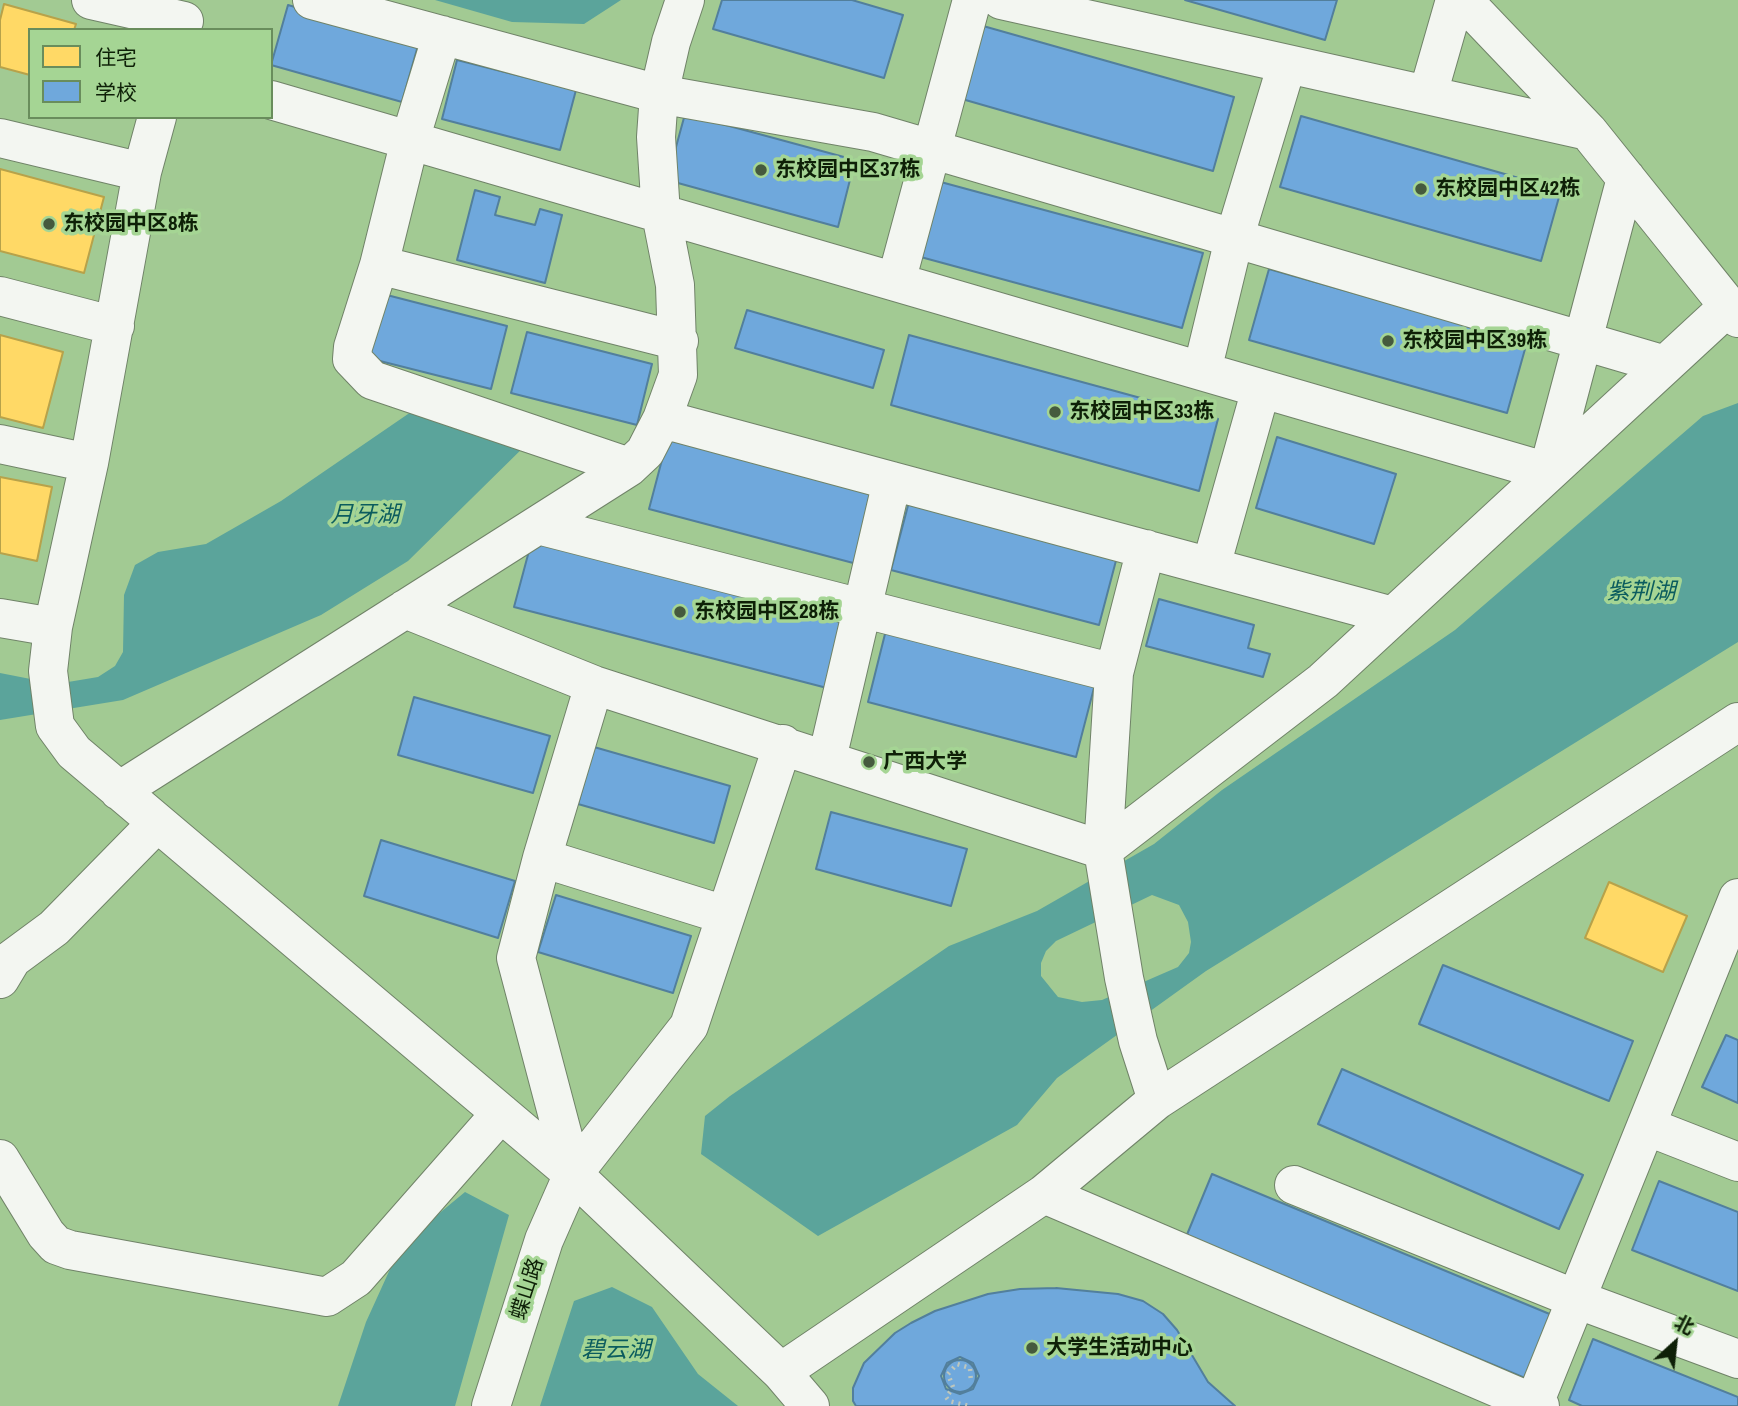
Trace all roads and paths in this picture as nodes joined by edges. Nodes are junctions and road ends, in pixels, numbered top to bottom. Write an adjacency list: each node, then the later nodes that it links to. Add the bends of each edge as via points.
1 (91, 0): 8 (street)
2 (312, 0): 9 (street)
3 (685, 0): 11 (street)
4 (972, 0): 18 (street)
5 (1455, 0): 12 (street)
6 (1464, 0): 15 (street)
7 (1017, 2): 10 (street)
8 (186, 17)
9 (442, 35): 11 (street); 17 (street)
10 (1287, 64): 12 (street); 22 (street)
11 (659, 94): 18 (street, via 873,132); 21 (street, via 656,137)
12 (1428, 94): 15 (street)
13 (273, 101): 17 (street)
14 (156, 119): 19 (street)
15 (1588, 131): 20 (street)
16 (0, 138): 19 (street)
17 (410, 140): 21 (street); 23 (street)
18 (931, 149): 22 (street); 24 (street)
19 (142, 172): 27 (street)
20 (1626, 178): 26 (street); 29 (street)
21 (661, 214): 24 (street); 28 (street, via 675,285)
22 (1234, 239): 29 (street); 31 (street)
23 (379, 265): 28 (street); 36 (street, via 352,359 372,380)
24 (895, 282): 31 (street)
25 (0, 296): 27 (street)
26 (1733, 312): 30 (street)
27 (116, 326): 35 (street)
28 (679, 341): 33 (street, via 678,374)
29 (1582, 341): 30 (street); 37 (street)
30 (1665, 365): 37 (street)
31 (1202, 372): 32 (street)
32 (1261, 389): 37 (street); 41 (street)
33 (662, 419): 36 (street, via 645,452); 38 (street)
34 (0, 444): 35 (street)
35 (89, 463): 46 (street)
36 (629, 467): 39 (street)
37 (1548, 472): 44 (street)
38 (892, 481): 40 (street); 43 (street)
39 (538, 525): 42 (street); 43 (street)
40 (1146, 550): 41 (street); 47 (street)
41 (1211, 566): 44 (street)
42 (405, 609): 48 (street); 52 (street)
43 (862, 610): 47 (street); 51 (street)
44 (1393, 616): 55 (street, via 1323,681)
45 (0, 618): 46 (street)
46 (52, 627): 52 (street, via 48,671 55,726 74,752)
47 (1114, 673): 55 (street)
48 (594, 685): 50 (street); 54 (street)
49 (1738, 722): 59 (street)
50 (783, 744): 51 (street); 57 (street, 蝶山路)
51 (827, 759): 55 (street)
52 (119, 791): 53 (street)
53 (157, 823): 58 (street, via 54,928 12,958); 60 (street)
54 (542, 858): 57 (street); 64 (street, via 516,958)
55 (1105, 859): 59 (street, via 1124,978)
56 (1738, 898): 61 (street)
57 (725, 915): 64 (street, 蝶山路, via 689,1026)
58 (0, 979)
59 (1157, 1100): 66 (street)
60 (501, 1113): 62 (street, via 356,1278 327,1297 57,1245); 64 (street)
61 (1646, 1126): 63 (street); 67 (street)
62 (0, 1159)
63 (1738, 1162)
64 (573, 1174): 69 (street); 72 (street, 蝶山路, via 544,1240)
65 (1294, 1185): 67 (street)
66 (1044, 1194): 69 (street); 71 (street)
67 (1576, 1299): 68 (street); 71 (street)
68 (1738, 1359)
69 (781, 1372): 73 (street)
70 (971, 1383): 74 (path, via 970,1368 957,1364 948,1374 952,1389 946,1397)
71 (1536, 1405)
72 (491, 1406)
73 (810, 1406)
74 (969, 1406)

